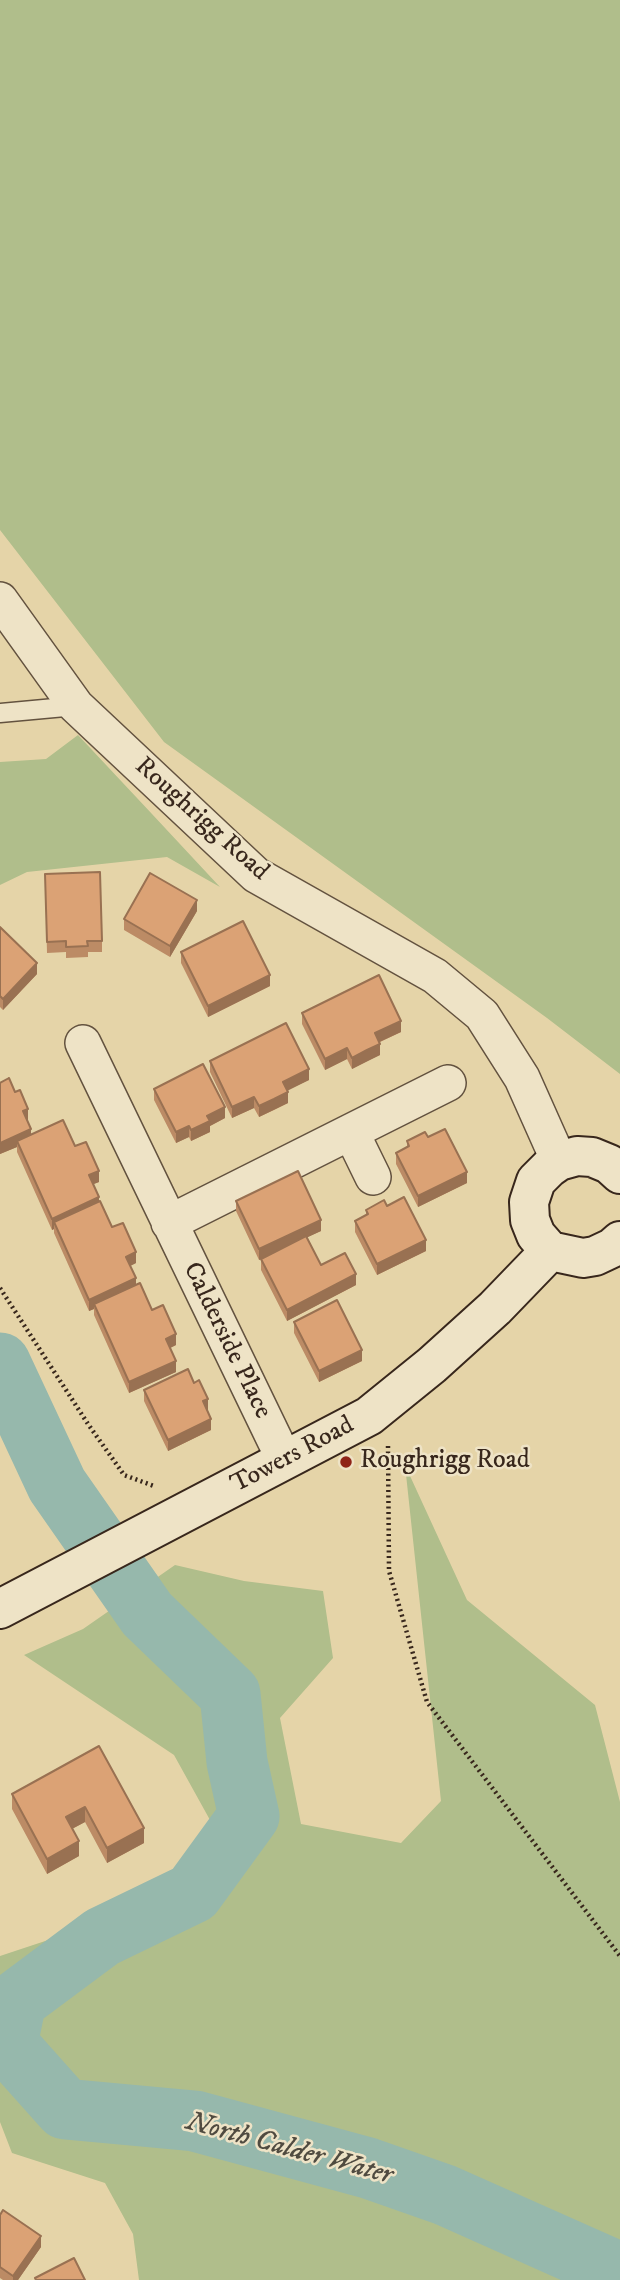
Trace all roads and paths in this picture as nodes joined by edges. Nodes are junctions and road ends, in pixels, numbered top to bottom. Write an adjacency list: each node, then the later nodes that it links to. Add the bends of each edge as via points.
1 (0, 600): 2 (street, Roughrigg Road)
2 (76, 706): 3 (lane); 7 (street, Roughrigg Road, via 256,875 435,976 482,1015 522,1079)
3 (0, 713)
4 (83, 1043): 10 (street, Calderside Place)
5 (448, 1083): 6 (street)
6 (351, 1132): 9 (street); 10 (street)
7 (559, 1161): 8 (street, via 592,1157); 12 (street, via 536,1181 529,1202 536,1235)
8 (620, 1174)
9 (373, 1177)
10 (169, 1223): 15 (street, Calderside Place)
11 (620, 1241): 12 (street, via 583,1258)
12 (550, 1251): 14 (street, Towers Road, via 495,1308)
13 (0, 1288): 16 (path, via 124,1475)
14 (369, 1416): 15 (street, Towers Road); 18 (path, via 388,1446 389,1571 427,1702)
15 (284, 1459): 17 (street, Towers Road, via 58,1579)
16 (164, 1490)
17 (2, 1602)
18 (620, 1956)

